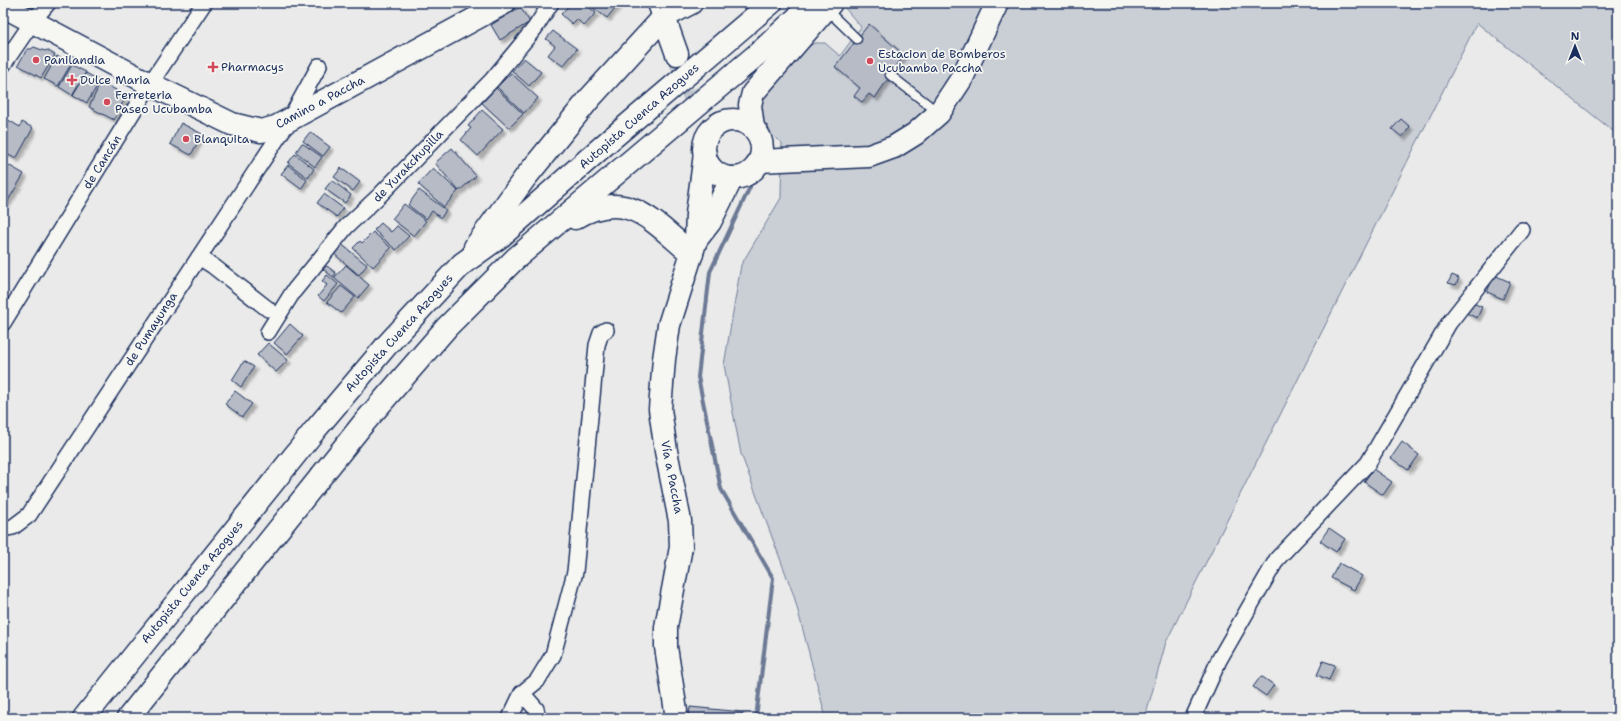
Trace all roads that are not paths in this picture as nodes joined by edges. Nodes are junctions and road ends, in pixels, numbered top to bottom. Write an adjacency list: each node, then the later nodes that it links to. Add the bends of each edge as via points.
1 (48, 3): 11 (street)
2 (204, 3): 17 (street, de Cancán)
3 (504, 3): 19 (main road, Camino a Paccha)
4 (551, 3): 32 (street, de Yurakchupilla, via 535,28 492,80 346,227 293,292)
5 (691, 3): 10 (main road)
6 (771, 3): 28 (main road, Autopista Cuenca Azogues, via 501,236)
7 (997, 3): 18 (main road, via 962,78)
8 (823, 5): 12 (lane); 20 (main road, via 753,93 750,105); 25 (main road, via 760,52)
9 (3, 6): 11 (main road, Camino a Paccha)
10 (661, 10): 13 (main road); 28 (main road, via 550,146)
11 (33, 21): 14 (street); 17 (main road, Camino a Paccha)
12 (857, 39)
13 (678, 54)
14 (3, 65)
15 (318, 66): 19 (street, de Pumayunga)
16 (890, 75): 18 (lane)
17 (150, 84): 19 (main road, Camino a Paccha, via 232,124 261,130 276,127); 30 (street, de Cancán)
18 (939, 113): 22 (main road, via 915,134 894,147 869,156)
19 (290, 119): 27 (street, de Pumayunga)
20 (752, 128): 21 (main road, via 745,122 736,120 719,124 706,122); 22 (main road, via 762,143)
21 (705, 154): 23 (main road, via 715,171); 26 (main road, Vía a Paccha)
22 (759, 161): 23 (main road, via 748,173)
23 (732, 178): 26 (main road, Vía a Paccha)
24 (1522, 230): 40 (street, via 1450,323 1368,463 1277,559 1219,660)
25 (534, 244): 26 (main road, via 590,210 602,206 625,206 646,215); 36 (main road, via 447,327 387,394)
26 (694, 247): 39 (main road, Vía a Paccha, via 669,325 660,409 680,521 681,547 666,627 666,647)
27 (199, 257): 29 (street); 33 (street, de Pumayunga, via 30,515 13,527)
28 (462, 264): 35 (main road, Autopista Cuenca Azogues, via 319,424)
29 (268, 309)
30 (3, 323)
31 (606, 330): 34 (street, via 601,333 597,345 575,572 553,655 537,681)
32 (268, 332)
33 (3, 529)
34 (522, 693): 37 (street); 38 (street, via 536,709)
35 (84, 718)
36 (128, 718)
37 (510, 718)
38 (538, 718)
39 (677, 718)
40 (1193, 718)

